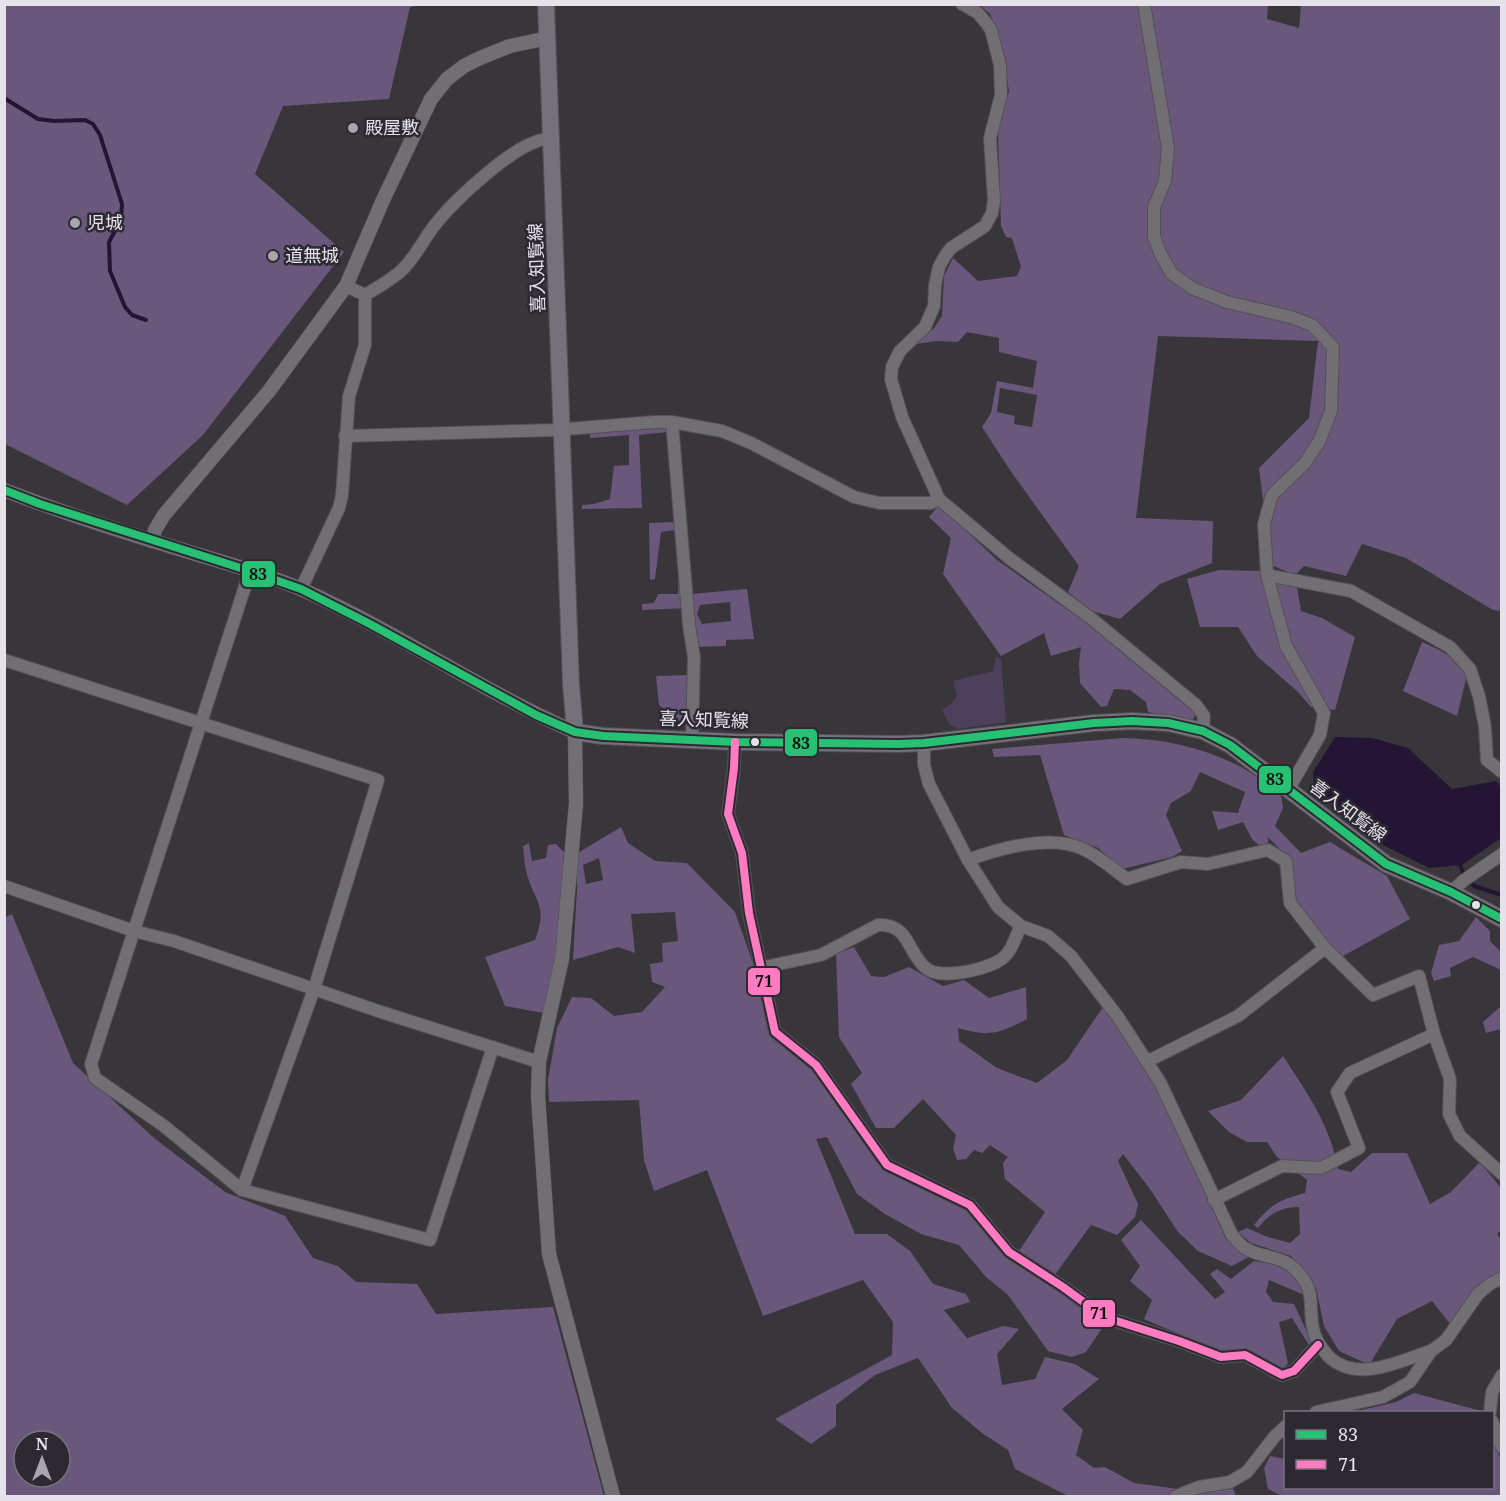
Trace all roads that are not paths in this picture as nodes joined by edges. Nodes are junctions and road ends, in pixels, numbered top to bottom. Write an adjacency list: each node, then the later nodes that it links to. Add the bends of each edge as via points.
1 (546, 4): 4 (main road, 喜入知覧線)
2 (962, 4): 12 (street, via 978,13 991,30 1000,65 1001,94 990,138 992,213 985,226 945,256 925,327 900,351 891,379 902,417)
3 (1144, 4): 15 (street, via 1168,148 1165,181 1154,207 1154,236 1160,253 1172,274 1194,289 1312,325 1333,347 1331,411 1319,442 1304,464 1272,495 1264,524)
4 (548, 38): 5 (main road, 喜入知覧線); 6 (street, via 510,45 480,57 447,79 431,99)
5 (552, 139): 7 (street, via 538,140 520,149 479,180 440,219 405,267); 9 (main road, 喜入知覧線)
6 (346, 286): 7 (street); 13 (street, via 269,391 164,515)
7 (365, 295): 10 (street, via 365,345 349,396)
8 (672, 422): 9 (street); 12 (street, via 722,431 854,497 879,503); 21 (street, via 694,657)
9 (562, 429): 10 (street); 20 (main road, 喜入知覧線)
10 (345, 436): 16 (street, via 339,508)
11 (4, 490): 13 (street)
12 (939, 500): 19 (street, via 1196,705 1204,716)
13 (152, 541): 14 (street)
14 (250, 571): 16 (street); 18 (street)
15 (1268, 575): 24 (street, via 1351,591 1450,647 1470,669 1485,727 1487,760); 25 (street, via 1286,646 1324,713 1320,735)
16 (301, 589): 20 (street)
17 (4, 660): 18 (street)
18 (201, 722): 32 (street); 35 (street, via 378,780)
19 (1203, 731): 23 (main road, 喜入知覧線, via 1168,723 1132,721); 25 (main road, 喜入知覧線, via 1230,745)
20 (575, 732): 21 (main road, 喜入知覧線); 39 (street, via 576,804 562,959)
21 (692, 739): 22 (main road, 喜入知覧線)
22 (735, 742): 23 (main road, 喜入知覧線); 34 (street, via 728,814 742,853)
23 (924, 743): 27 (street, via 929,784)
24 (1502, 772)
25 (1288, 790): 29 (main road, 喜入知覧線, via 1386,864)
26 (1499, 858): 29 (street)
27 (968, 860): 31 (street, via 998,907); 33 (street, via 997,850 1056,842 1083,849 1126,879 1181,862 1208,864 1268,850 1286,861 1290,903)
28 (4, 886): 32 (street)
29 (1451, 892): 30 (main road, 喜入知覧線)
30 (1502, 919)
31 (1021, 926): 34 (street, via 998,962 961,973 939,974 926,968 897,927 887,925 878,925 821,955); 38 (street, via 1048,936 1071,956)
32 (134, 931): 35 (street); 41 (street, via 91,1064 96,1078 158,1121)
33 (1325, 948): 36 (street, via 1374,994 1419,976); 38 (street, via 1238,1016)
34 (760, 968): 44 (street, via 775,1032 816,1065 887,1165 970,1205 1009,1251 1104,1317 1221,1358 1245,1355 1282,1375 1294,1371)
35 (314, 989): 37 (street); 41 (street)
36 (1434, 1034): 40 (street, via 1450,1079 1449,1114 1460,1136); 42 (street, via 1350,1073 1337,1092 1359,1148 1321,1168 1282,1166)
37 (493, 1047): 39 (street); 41 (street, via 430,1239)
38 (1148, 1061): 42 (street)
39 (538, 1062): 52 (street, via 540,1150 549,1254)
40 (1502, 1174)
41 (242, 1190)
42 (1214, 1200): 44 (street, via 1232,1235 1245,1248 1294,1268 1311,1291)
43 (1502, 1278): 45 (street, via 1478,1294 1446,1340)
44 (1318, 1345): 45 (street, via 1336,1364 1353,1370 1371,1370)
45 (1431, 1351): 47 (street, via 1410,1382 1383,1397)
46 (1502, 1375): 48 (street, via 1492,1392)
47 (1324, 1411)
48 (1490, 1411)
49 (1494, 1426): 51 (street)
50 (1284, 1428): 53 (street, via 1247,1472 1230,1482 1199,1487)
51 (1502, 1447)
52 (613, 1497)
53 (1176, 1497)

